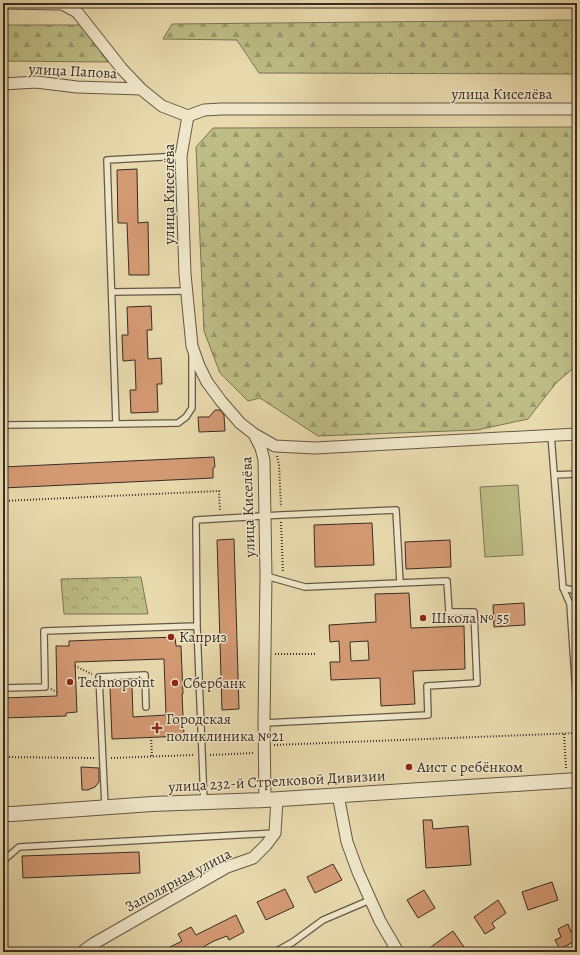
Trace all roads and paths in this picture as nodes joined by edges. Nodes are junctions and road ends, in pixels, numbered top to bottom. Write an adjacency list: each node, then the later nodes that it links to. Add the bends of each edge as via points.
1 (3, 3): 3 (street, via 62,4 77,12)
2 (3, 84): 3 (street, улица Папова, via 36,82 77,87)
3 (141, 89): 5 (street, via 162,106)
4 (577, 109): 5 (street, улица Киселёва, via 222,109 204,110)
5 (188, 116): 6 (street, улица Киселёва)
6 (181, 156): 7 (street, улица Киселёва); 8 (lane, via 107,160)
7 (187, 291): 8 (lane); 9 (street, улица Киселёва)
8 (112, 292): 10 (lane)
9 (192, 346): 10 (lane, via 192,408 186,417 178,422); 12 (street, улица Киселёва, via 199,366 221,401 240,423)
10 (116, 424): 11 (lane)
11 (3, 425)
12 (254, 434): 15 (street); 20 (street, улица Киселёва, via 264,460)
13 (577, 434): 14 (street)
14 (551, 435): 15 (street, via 315,448); 17 (lane)
15 (275, 446): 19 (path, via 279,465)
16 (577, 474): 17 (lane)
17 (554, 475): 25 (lane)
18 (3, 501): 21 (path, via 219,491)
19 (281, 515): 20 (lane); 23 (path); 24 (lane, via 396,510)
20 (265, 516): 21 (lane); 22 (street, улица Киселёва)
21 (221, 518): 28 (lane, via 196,520)
22 (266, 576): 23 (lane); 38 (street, улица Киселёва)
23 (281, 579): 24 (lane, via 305,587)
24 (400, 583): 38 (lane, via 447,581 449,612 474,612 477,682 427,686 428,715)
25 (563, 588): 26 (lane); 34 (lane, via 570,604)
26 (577, 591)
27 (3, 597): 29 (path)
28 (197, 626): 35 (lane, via 44,631 45,687); 43 (lane)
29 (3, 650)
30 (271, 654): 31 (path)
31 (315, 654)
32 (75, 666): 33 (path)
33 (99, 677): 36 (lane, via 145,674); 46 (lane)
34 (576, 679): 37 (lane)
35 (3, 688)
36 (146, 707)
37 (577, 709)
38 (264, 723): 42 (street, улица Киселёва)
39 (577, 733): 40 (path)
40 (564, 734): 42 (path); 47 (path)
41 (151, 737): 45 (path)
42 (268, 749): 43 (path); 49 (street, улица Киселёва)
43 (202, 755): 45 (path); 50 (lane)
44 (3, 756): 46 (path)
45 (152, 757): 46 (path)
46 (103, 758): 51 (lane)
47 (572, 781): 48 (street, улица 232-й Стрелковой Дивизии)
48 (338, 796): 49 (street, улица 232-й Стрелковой Дивизии); 55 (street, via 347,842)
49 (271, 800): 50 (street, улица 232-й Стрелковой Дивизии); 53 (street)
50 (204, 802): 51 (street, улица 232-й Стрелковой Дивизии)
51 (105, 808): 52 (street, улица 232-й Стрелковой Дивизии)
52 (3, 814)
53 (275, 833): 54 (lane, via 18,847); 57 (street, Заполярная улица, via 253,858 227,867)
54 (3, 861)
55 (370, 900): 58 (lane, via 323,920); 59 (street)
56 (577, 950): 60 (lane)
57 (82, 952)
58 (275, 952)
59 (398, 952)
60 (572, 952)

